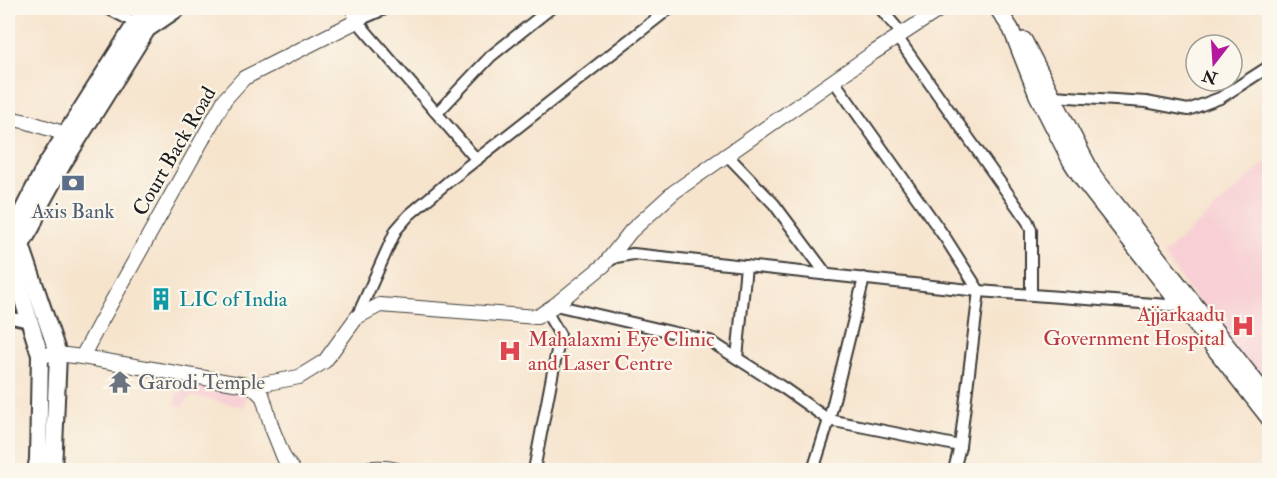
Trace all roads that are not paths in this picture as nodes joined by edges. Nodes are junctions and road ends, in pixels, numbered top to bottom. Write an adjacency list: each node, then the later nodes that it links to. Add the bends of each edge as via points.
1 (107, 8): 12 (street)
2 (156, 8): 12 (main road)
3 (178, 8): 22 (main road, via 147,29 63,163 32,226)
4 (387, 8): 11 (street)
5 (551, 8): 17 (street, via 491,56)
6 (670, 8): 21 (street)
7 (880, 8): 13 (street)
8 (942, 8): 13 (street)
9 (997, 8): 29 (main road, via 1011,29 1037,95 1071,162)
10 (1008, 8): 16 (main road)
11 (355, 14): 17 (street); 36 (street, Court Back Road, via 244,78 225,99)
12 (136, 22): 19 (main road)
13 (899, 36): 15 (street); 28 (street, via 1028,222)
14 (1269, 66): 16 (street, via 1220,98 1188,110 1146,102)
15 (834, 81): 20 (street); 27 (street)
16 (1053, 96): 29 (main road, via 1094,176)
17 (436, 113): 21 (street)
18 (8, 118): 19 (street)
19 (66, 134): 22 (main road, via 45,167)
20 (727, 155): 23 (street, via 674,192 631,231); 25 (street, via 774,204)
21 (477, 160): 32 (street, via 396,230)
22 (12, 242): 33 (main road, via 14,271); 34 (main road)
23 (604, 265): 24 (street, via 616,257 633,254); 30 (street)
24 (746, 266): 25 (street); 37 (street)
25 (827, 274): 26 (street)
26 (864, 278): 27 (street); 40 (street)
27 (979, 291): 28 (street); 42 (street)
28 (1031, 294): 29 (street)
29 (1186, 303): 39 (main road); 41 (main road)
30 (550, 308): 32 (street, via 537,317 380,305); 37 (street, via 710,341); 48 (street, via 560,335)
31 (8, 317): 33 (street)
32 (357, 317): 38 (street, via 325,362 299,377)
33 (30, 322): 35 (main road)
34 (58, 354): 35 (street); 36 (street); 44 (main road)
35 (40, 355): 43 (main road)
36 (82, 357): 38 (street)
37 (737, 358): 40 (street)
38 (252, 386): 45 (street, via 262,397 284,458)
39 (1269, 400)
40 (829, 420): 42 (street); 49 (street)
41 (1269, 420)
42 (960, 446): 50 (street)
43 (36, 471)
44 (53, 471)
45 (293, 471)
46 (361, 471): 47 (street)
47 (397, 471)
48 (534, 471)
49 (813, 471)
50 (954, 471)

